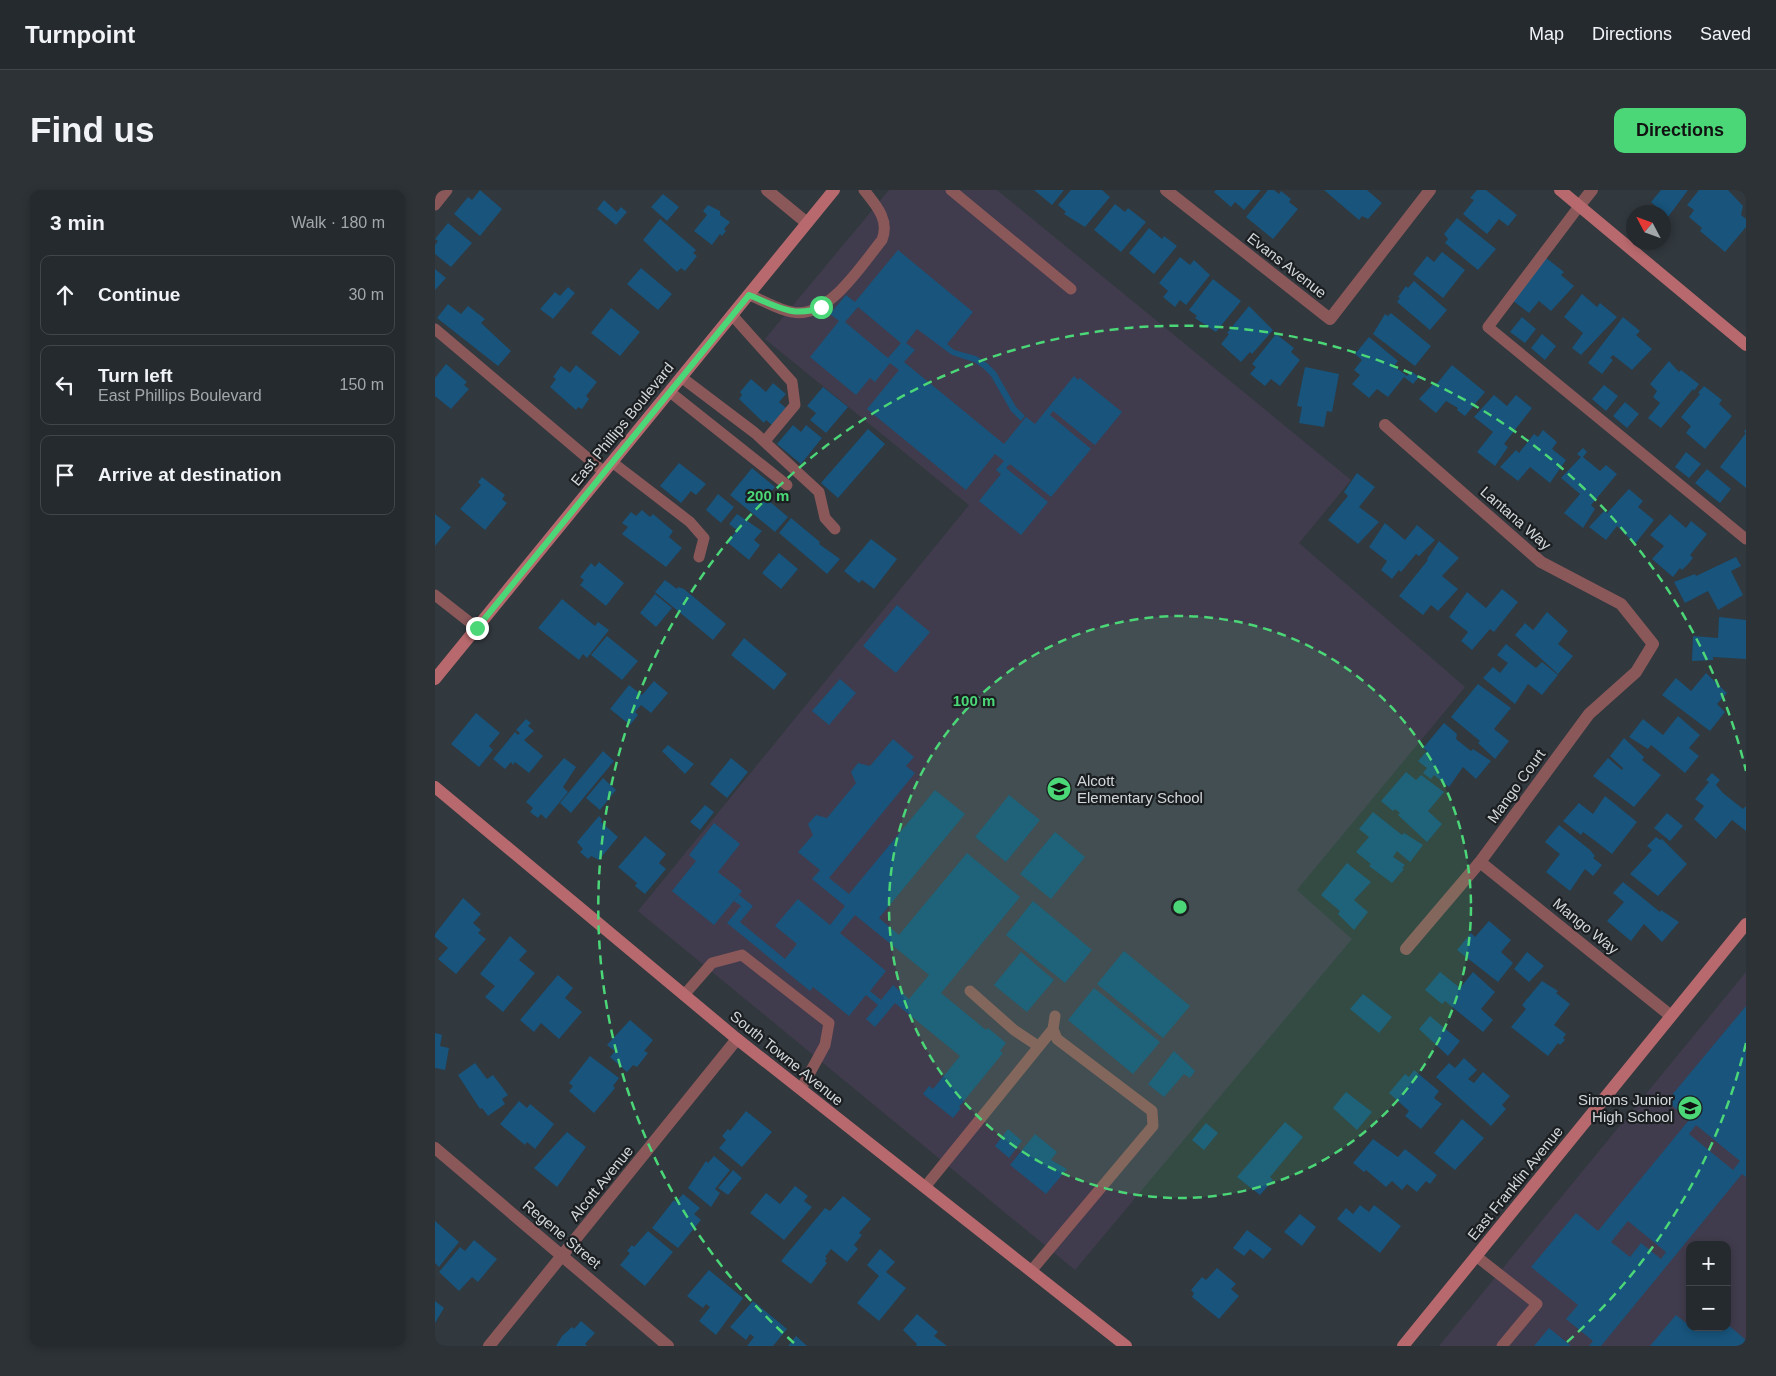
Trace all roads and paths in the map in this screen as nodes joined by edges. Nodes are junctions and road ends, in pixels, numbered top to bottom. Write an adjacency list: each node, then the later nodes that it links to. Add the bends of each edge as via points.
1 (447, 190): 10 (lane)
2 (767, 190): 12 (street)
3 (834, 190): 12 (street, East Phillips Boulevard)
4 (864, 190): 14 (lane, via 883,216 886,230 882,240 832,299 808,313 792,312)
5 (951, 190): 13 (lane)
6 (1166, 190): 7 (street, Evans Avenue, via 1330,319)
7 (1430, 190)
8 (1560, 190): 11 (street)
9 (1592, 190): 11 (street)
10 (435, 205)
11 (1580, 205): 17 (street); 26 (lane, via 1488,327)
12 (807, 223): 14 (street, East Phillips Boulevard)
13 (1071, 289)
14 (749, 295): 15 (street, East Phillips Boulevard)
15 (732, 315): 18 (street, East Phillips Boulevard); 21 (lane, via 792,382 795,405)
16 (435, 329): 23 (lane)
17 (1746, 345)
18 (681, 377): 19 (street, East Phillips Boulevard); 21 (lane)
19 (670, 392): 22 (street, East Phillips Boulevard); 24 (lane)
20 (1385, 425): 30 (street, Lantana Way, via 1541,562 1621,604)
21 (765, 441): 25 (lane, via 819,492 825,518)
22 (612, 462): 23 (street, East Phillips Boulevard); 27 (lane, via 690,522 704,538)
23 (604, 472): 29 (street, East Phillips Boulevard)
24 (787, 485)
25 (835, 529)
26 (1746, 539)
27 (699, 557)
28 (435, 595): 29 (lane)
29 (477, 628): 31 (street, East Phillips Boulevard)
30 (1653, 644): 33 (street, Mango Court, via 1636,672 1589,714)
31 (436, 674)
32 (435, 787): 37 (street, South Towne Avenue)
33 (1480, 862): 35 (street, Mango Court); 39 (street, Mango Way)
34 (1746, 924): 39 (street, East Franklin Avenue)
35 (1406, 949)
36 (970, 991): 42 (lane, via 1014,1030)
37 (685, 995): 41 (street, South Towne Avenue); 43 (lane, via 712,963 742,955 795,995 829,1024 825,1045)
38 (1055, 1016): 40 (lane)
39 (1671, 1016): 47 (street, East Franklin Avenue)
40 (1053, 1029): 42 (lane); 48 (lane, via 1057,1039 1152,1111 1153,1126)
41 (737, 1039): 43 (street, South Towne Avenue); 46 (street, Alcott Avenue)
42 (1039, 1046): 45 (lane)
43 (801, 1089): 45 (street, South Towne Avenue)
44 (435, 1148): 46 (street, Regene Street)
45 (925, 1187): 48 (street, South Towne Avenue)
46 (563, 1256): 49 (street, Alcott Avenue); 50 (street, Regene Street)
47 (1477, 1256): 52 (street, East Franklin Avenue); 53 (lane, via 1537,1304)
48 (1031, 1271): 51 (street, South Towne Avenue)
49 (489, 1346)
50 (668, 1346)
51 (1126, 1346)
52 (1403, 1346)
53 (1502, 1346)

